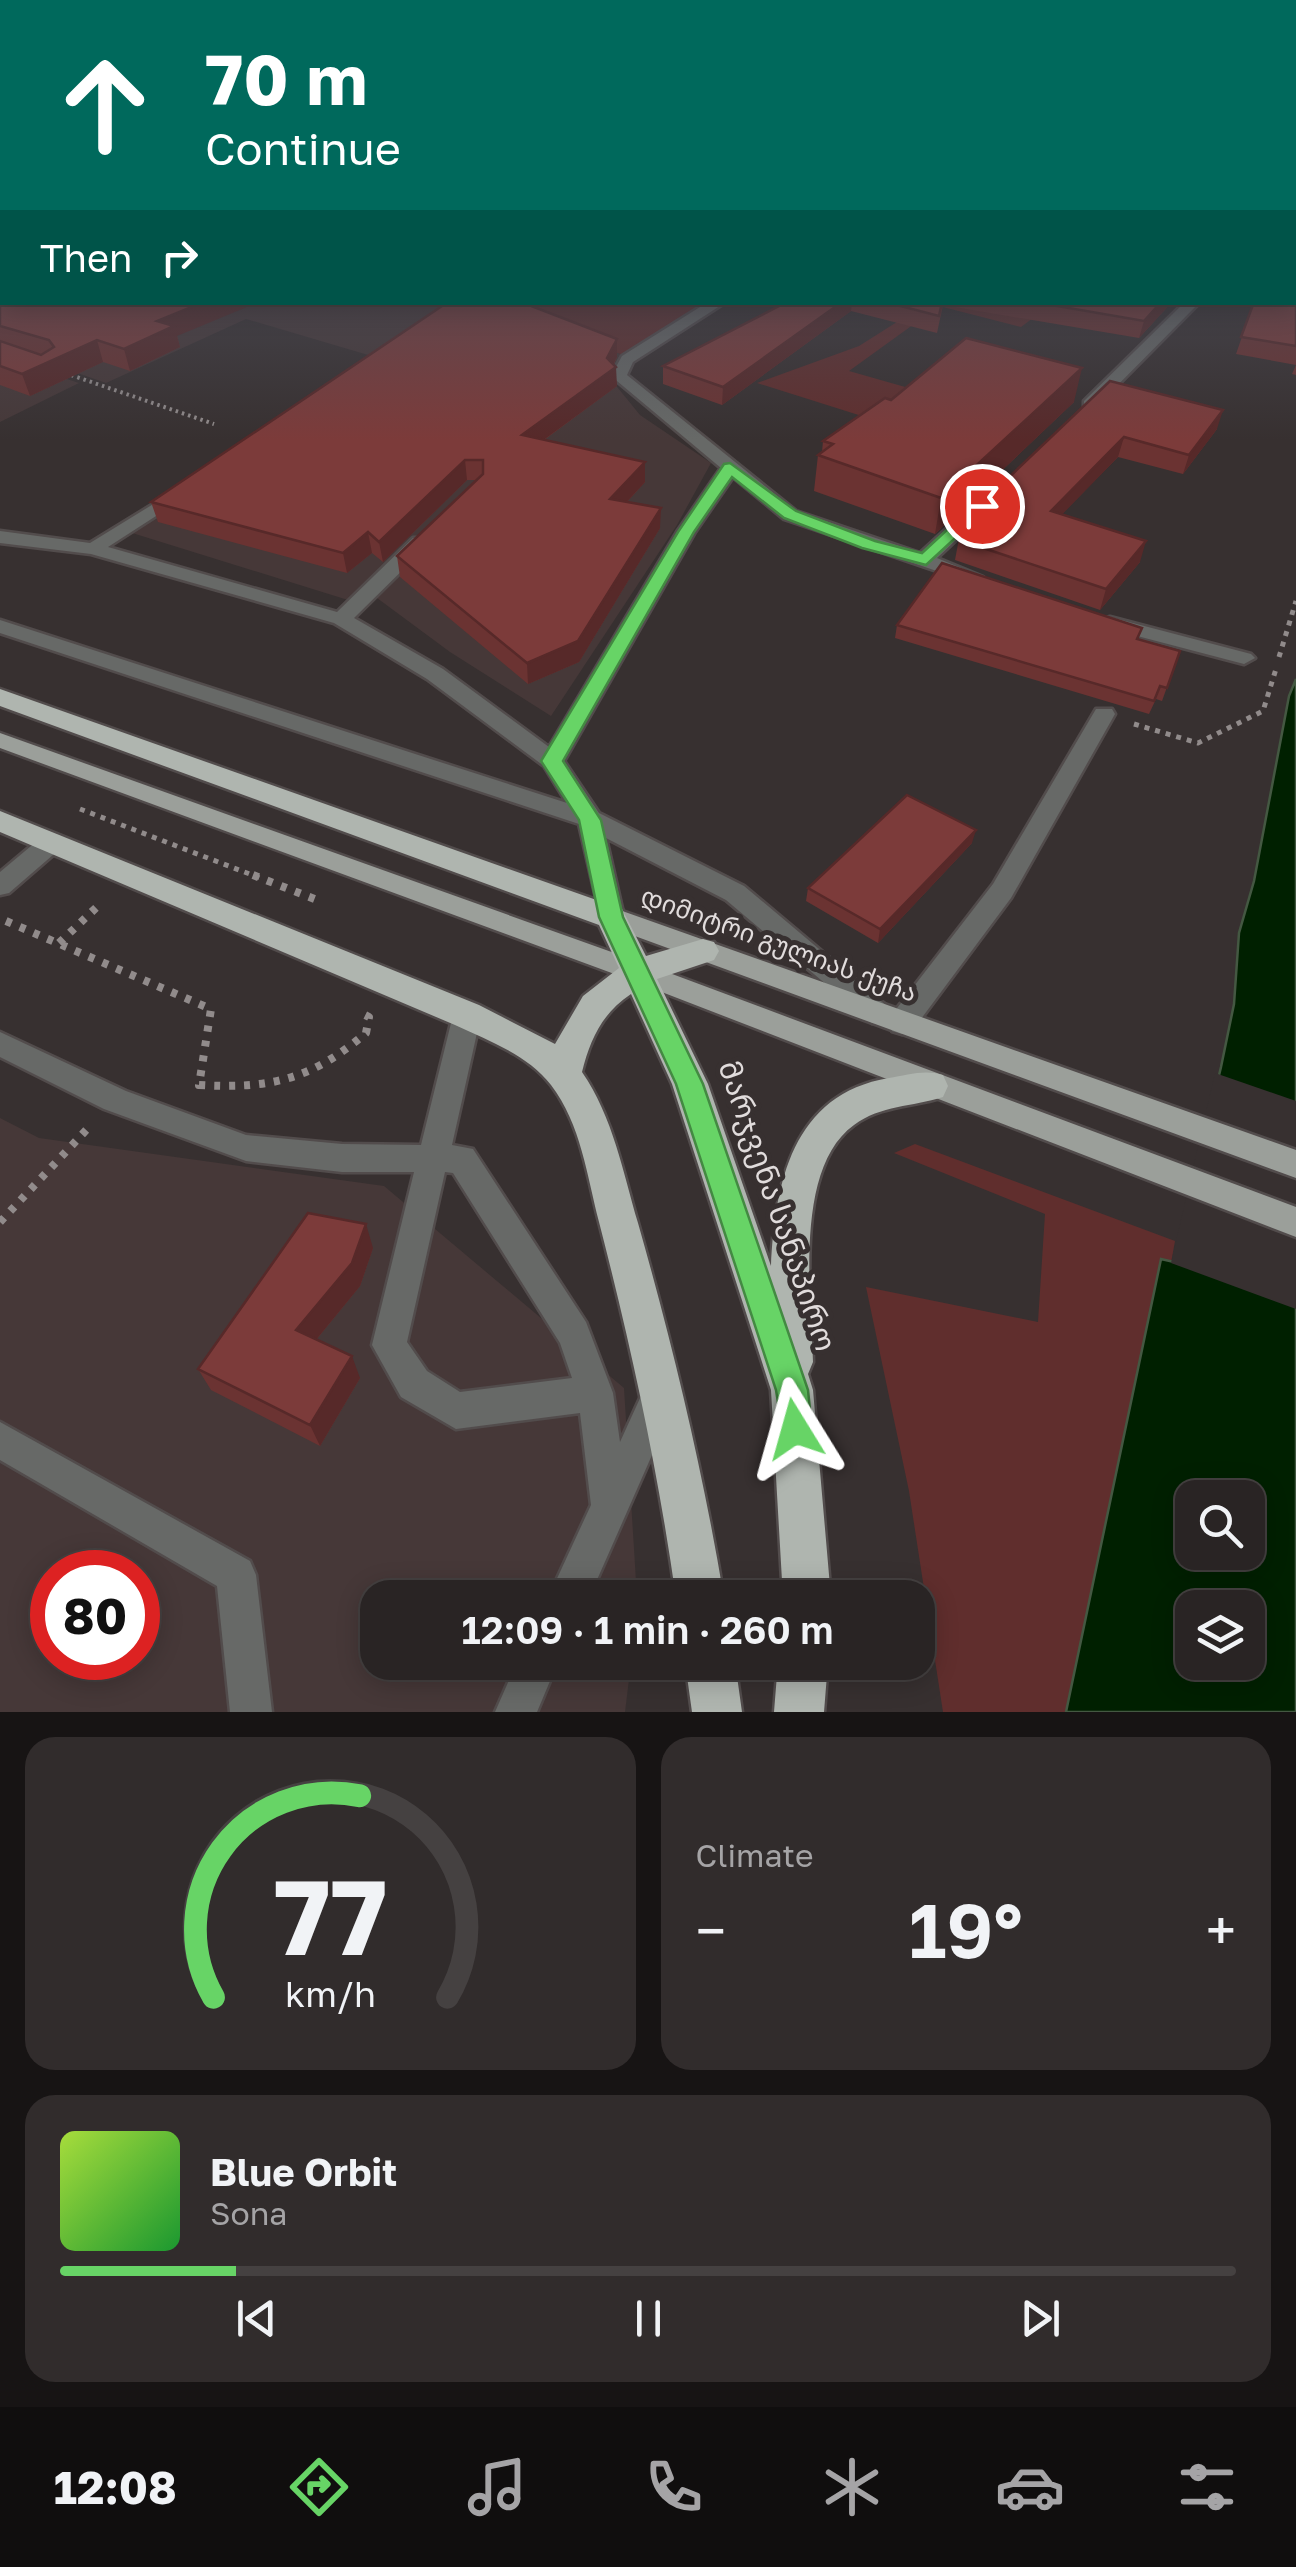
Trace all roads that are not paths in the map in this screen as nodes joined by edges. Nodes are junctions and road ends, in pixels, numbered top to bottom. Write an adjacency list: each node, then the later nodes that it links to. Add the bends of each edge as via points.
1 (714, 305): 4 (street, via 627,360 619,376)
2 (1190, 305): 3 (street, via 1095,399)
3 (1079, 403)
4 (730, 468): 10 (street, via 790,514); 19 (street)
5 (190, 486): 9 (street)
6 (996, 492): 10 (street)
7 (436, 526): 12 (street)
8 (0, 536): 9 (street)
9 (93, 549): 12 (street)
10 (926, 560): 11 (street)
11 (991, 583)
12 (342, 619): 19 (street, via 435,674)
13 (1096, 619): 15 (street)
14 (0, 626): 20 (street)
15 (1244, 658)
16 (0, 697): 24 (highway, დიმიტრი გულიას ქუჩა)
17 (1104, 714): 28 (street, via 1002,890)
18 (0, 740): 26 (main road)
19 (552, 761): 20 (street)
20 (590, 820): 24 (street); 28 (street, via 735,892)
21 (0, 822): 22 (highway)
22 (52, 842): 23 (street); 27 (highway)
23 (0, 886)
24 (611, 917): 25 (main road, დიმიტრი გულიას ქუჩა); 26 (highway, მარჯვენა სანაპირო)
25 (703, 951): 26 (highway); 28 (main road, დიმიტრი გულიას ქუჩა)
26 (638, 972): 30 (highway, via 599,998 578,1025); 31 (main road); 35 (highway, მარჯვენა სანაპირო, via 690,1084)
27 (467, 1015): 30 (highway, via 530,1046); 32 (street)
28 (894, 1021): 33 (main road, დიმიტრი გულიას ქუჩა)
29 (0, 1044): 32 (street, via 115,1100 246,1148)
30 (564, 1074): 36 (highway, via 593,1130)
31 (930, 1086): 34 (main road); 35 (highway, via 873,1093 850,1106 824,1128 805,1159 792,1221)
32 (435, 1158): 37 (street, via 462,1159 574,1334); 37 (street, via 389,1345 414,1384 456,1412)
33 (1296, 1164)
34 (1296, 1222)
35 (792, 1390): 42 (highway, მარჯვენა სანაპირო)
36 (662, 1391): 39 (street); 41 (highway)
37 (595, 1393): 39 (street)
38 (0, 1440): 45 (street, via 236,1575)
39 (610, 1506): 40 (street)
40 (576, 1580)
41 (697, 1580)
42 (806, 1580)
43 (713, 1680): 46 (highway)
44 (802, 1680): 47 (highway)
45 (251, 1712)
46 (717, 1712)
47 (799, 1712)

